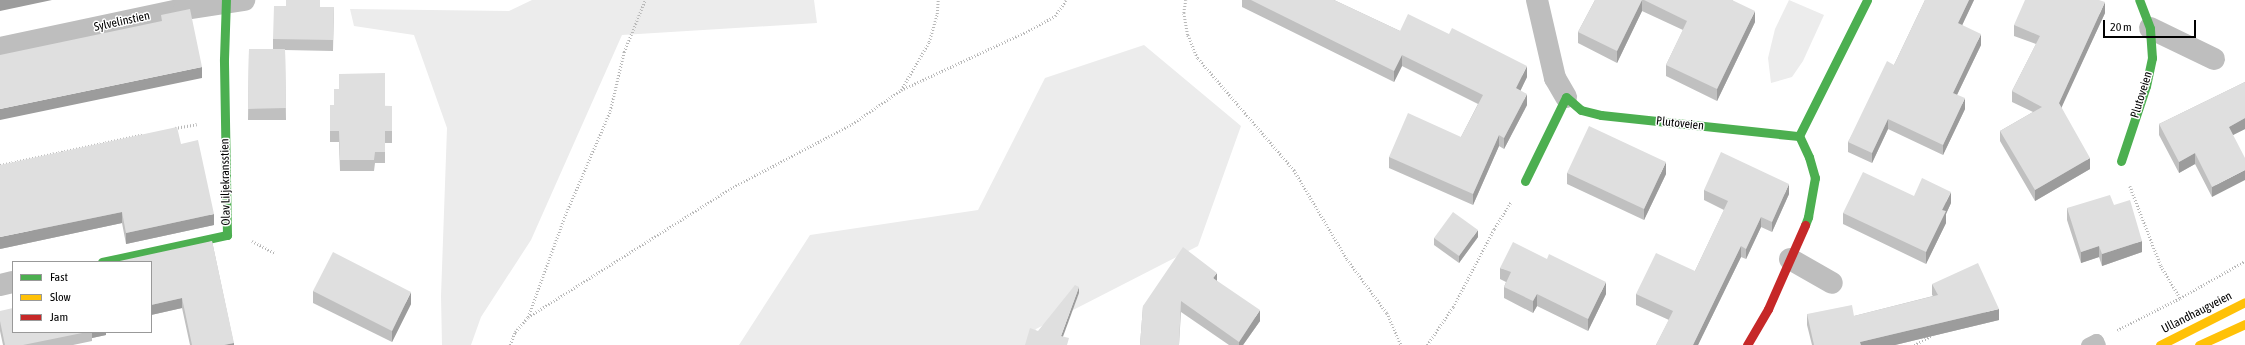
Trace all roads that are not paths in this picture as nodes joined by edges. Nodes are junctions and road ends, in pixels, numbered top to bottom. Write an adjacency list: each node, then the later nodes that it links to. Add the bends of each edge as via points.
1 (1537, 0): 8 (street, Plutoveien, via 1554,78)
2 (1867, 0): 9 (street)
3 (2139, 0): 5 (street, Plutoveien)
4 (232, 1): 6 (street, Sylvelinstien); 13 (street, Olav Liljekransstien, via 225,120 227,235)
5 (2150, 28): 7 (street); 10 (street, Plutoveien, via 2152,58 2146,86)
6 (0, 48)
7 (2214, 59)
8 (1566, 97): 9 (street, Plutoveien, via 1581,110 1601,115); 11 (street)
9 (1799, 136): 12 (street, via 1815,178 1808,217)
10 (2121, 161)
11 (1525, 181)
12 (1790, 259): 15 (street); 19 (street, via 1768,309)
13 (107, 261)
14 (12, 282): 16 (street)
15 (1832, 283)
16 (0, 285)
17 (2245, 302): 20 (street, Ullandhaugveien)
18 (2245, 324): 21 (street)
19 (1746, 345)
20 (2160, 345)
21 (2199, 345)

